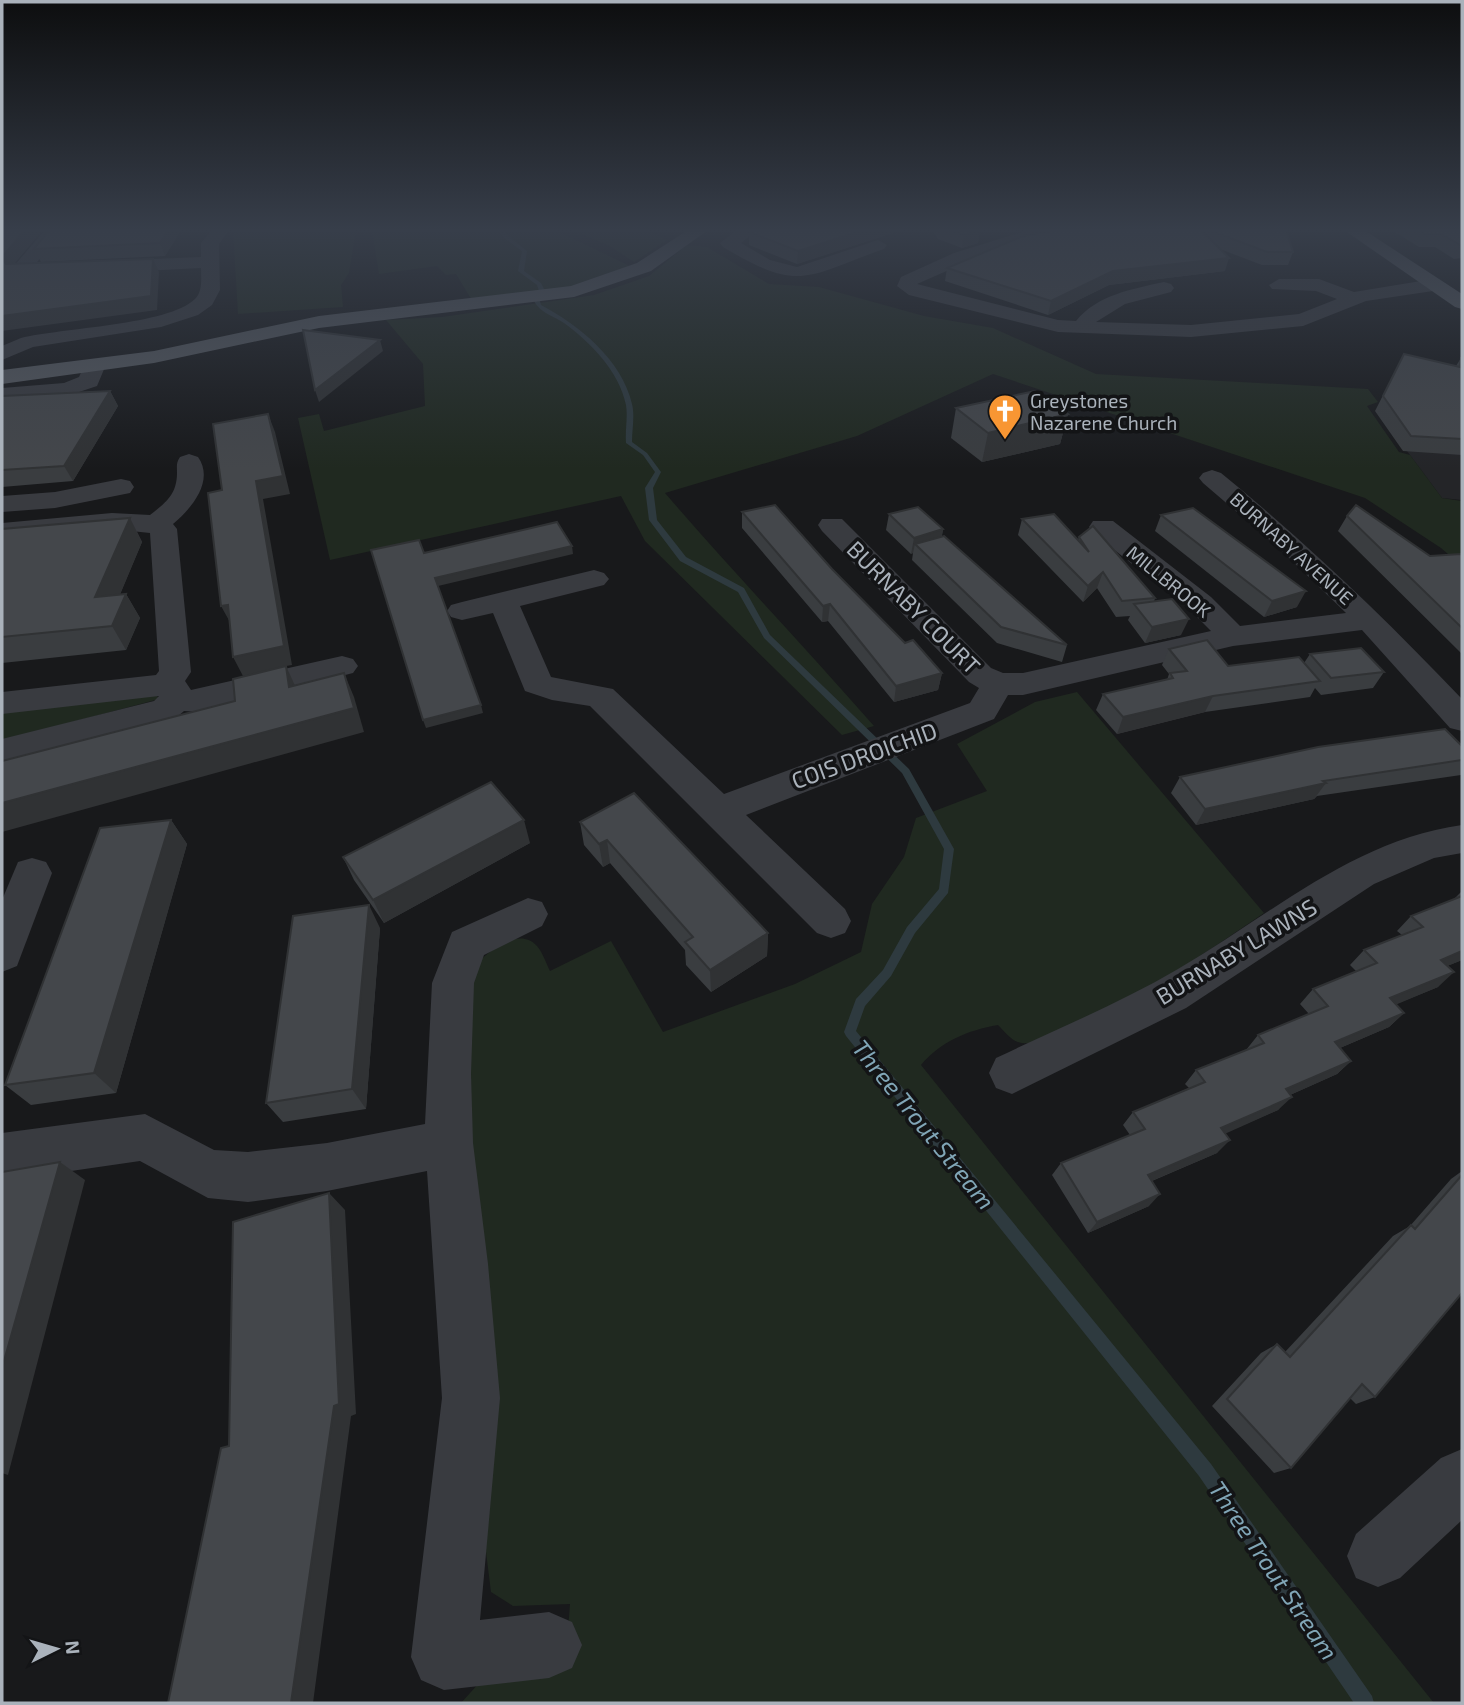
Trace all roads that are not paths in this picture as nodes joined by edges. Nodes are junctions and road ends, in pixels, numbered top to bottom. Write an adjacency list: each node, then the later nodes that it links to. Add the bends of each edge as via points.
1 (193, 310): 7 (street, via 161,321)
2 (420, 310): 10 (main road, via 319,322)
3 (992, 310): 6 (street)
4 (1099, 310): 6 (street)
5 (1328, 310): 6 (street, via 1303,320 1265,326 1191,331)
6 (1081, 328)
7 (28, 342): 8 (street); 9 (street)
8 (2, 343)
9 (2, 354)
10 (94, 367): 11 (main road); 12 (street, via 89,381 67,389)
11 (2, 377)
12 (2, 395)
13 (189, 462): 17 (street, via 187,498)
14 (1212, 478): 24 (street, BURNABY AVENUE, via 1290,542)
15 (121, 487): 16 (street, via 55,500)
16 (2, 504)
17 (157, 523): 20 (street, via 129,520); 28 (street, via 163,528 175,672)
18 (832, 525): 27 (street, BURNABY COURT, via 979,675)
19 (1103, 527): 25 (street, MILLBROOK, via 1200,603)
20 (2, 531)
21 (594, 579): 22 (street)
22 (503, 601): 23 (street); 32 (street, via 537,683 549,691 601,697)
23 (462, 611)
24 (1370, 620): 25 (street, BURNABY COURT); 30 (street)
25 (1233, 636): 27 (street, BURNABY COURT, via 1023,684)
26 (342, 666): 28 (street, via 200,701)
27 (998, 684): 32 (street, COIS DROICHID, via 982,711)
28 (171, 693): 29 (street); 31 (street, via 165,709)
29 (2, 703)
30 (1462, 720)
31 (2, 751)
32 (716, 812): 36 (street)
33 (1462, 839): 38 (street, BURNABY LAWNS, via 1441,839 1369,868 1192,982)
34 (32, 873): 37 (street)
35 (528, 914): 39 (street, via 467,944 453,983)
36 (831, 921)
37 (2, 954)
38 (1012, 1073)
39 (449, 1143): 40 (street, via 248,1177 208,1174 145,1137); 43 (street, via 471,1398 444,1657)
40 (2, 1157)
41 (1462, 1479): 42 (street)
42 (1378, 1556)
43 (549, 1645)

